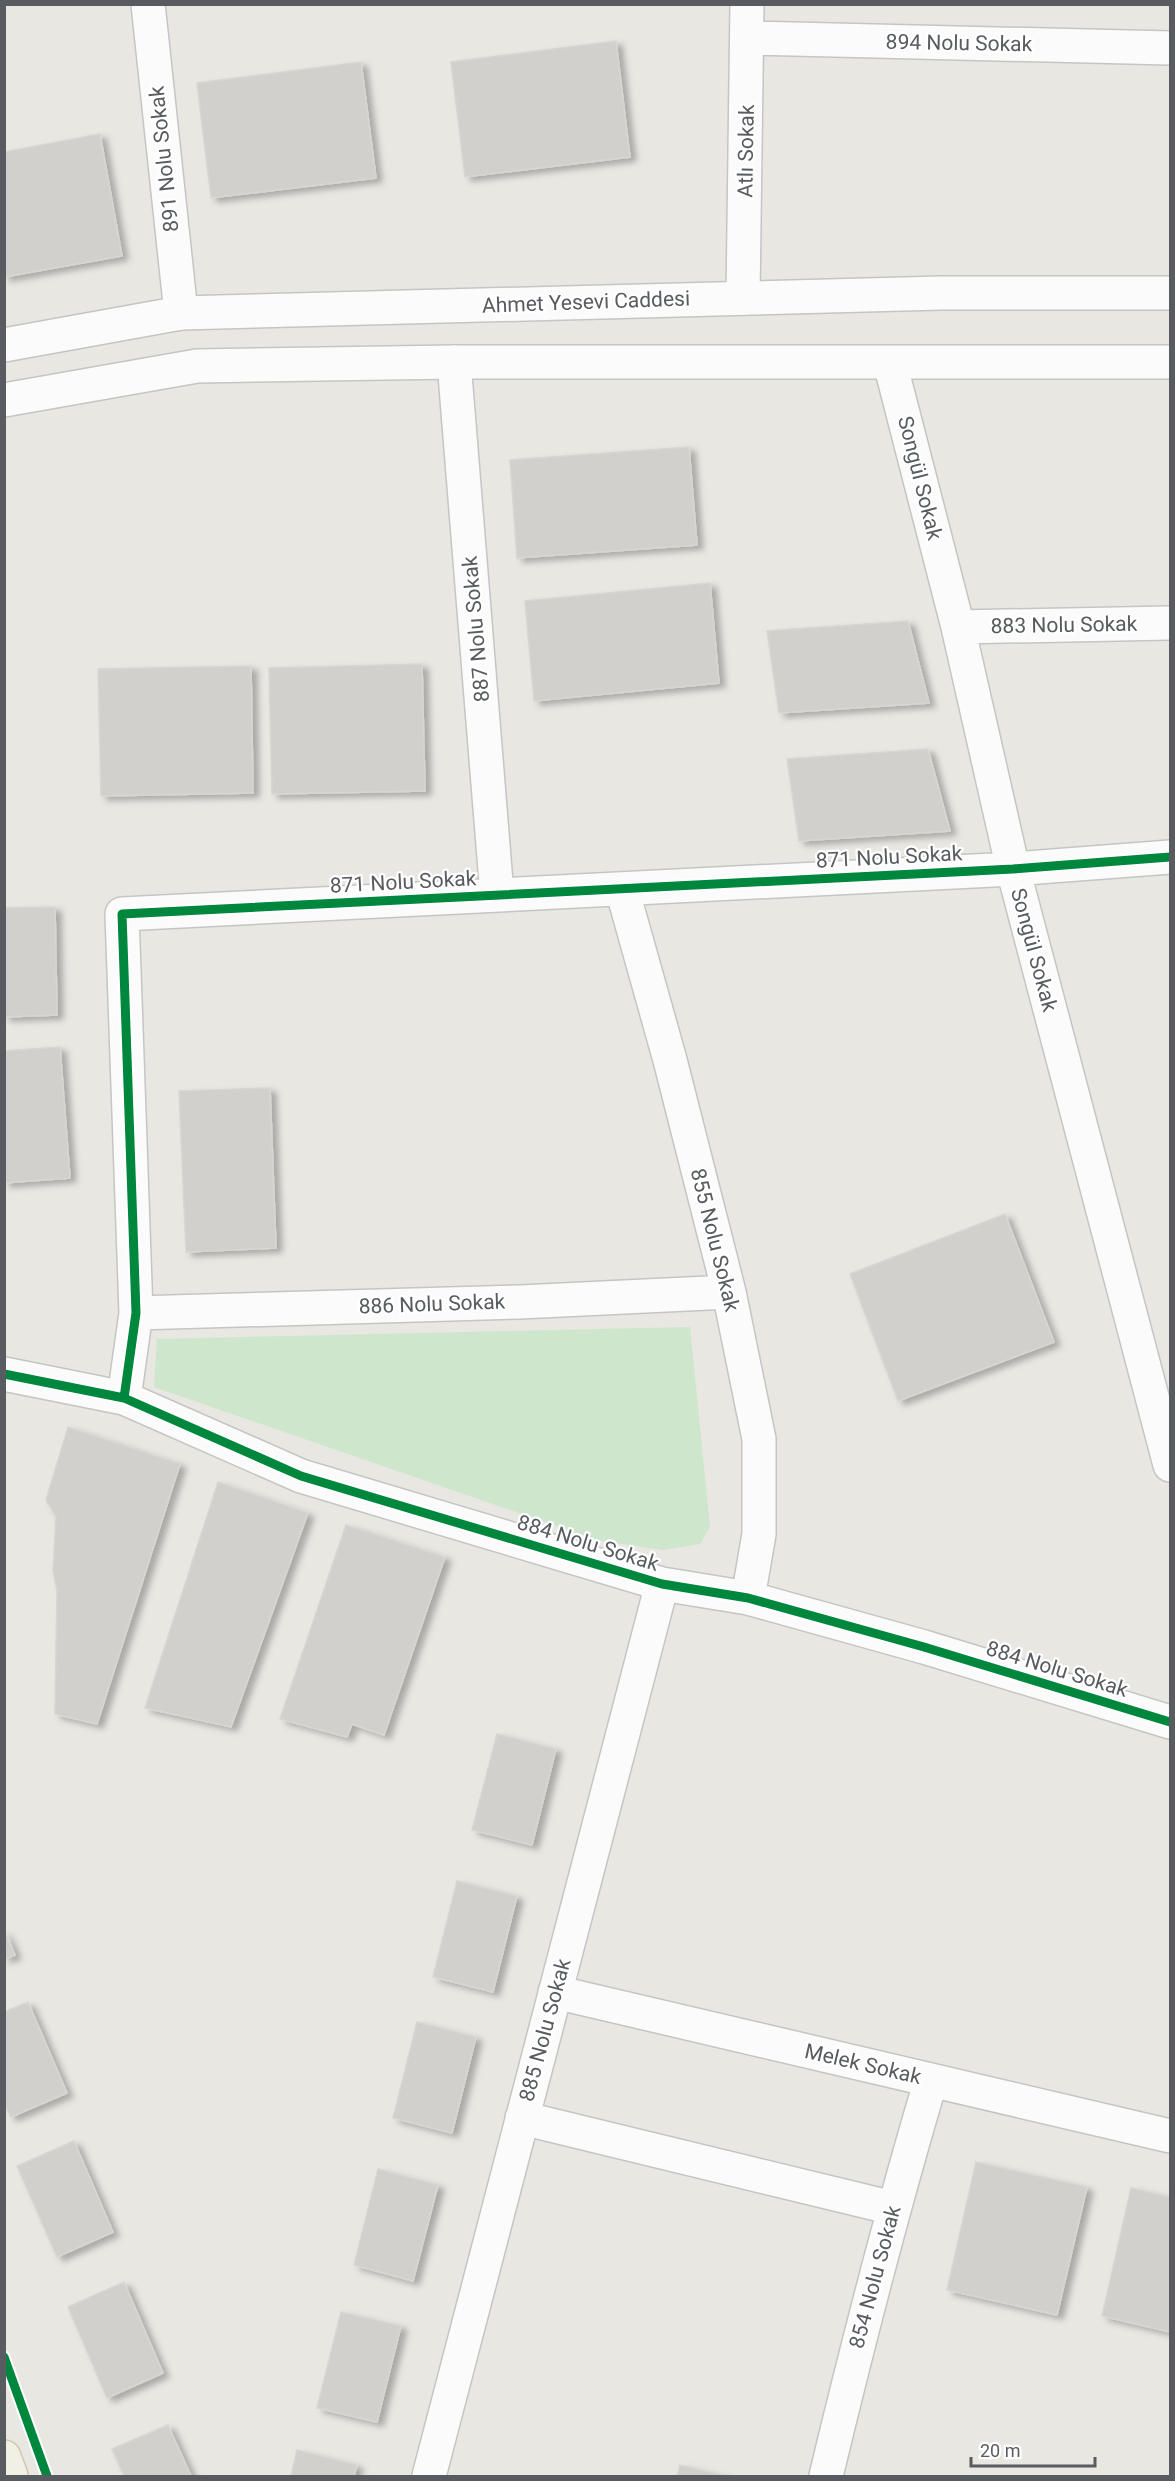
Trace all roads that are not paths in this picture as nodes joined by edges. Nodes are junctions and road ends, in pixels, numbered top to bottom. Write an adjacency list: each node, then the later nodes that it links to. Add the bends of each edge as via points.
1 (148, 4): 7 (street, 891 Nolu Sokak)
2 (747, 4): 3 (street, Atlı Sokak)
3 (748, 38): 4 (street, 894 Nolu Sokak); 6 (street, Atlı Sokak)
4 (1170, 48)
5 (1170, 293): 6 (street, Ahmet Yesevi Caddesi)
6 (743, 298): 7 (street, Ahmet Yesevi Caddesi)
7 (181, 313): 8 (street, Ahmet Yesevi Caddesi)
8 (4, 345)
9 (454, 362): 11 (street); 12 (street, via 197,366); 18 (street, 887 Nolu Sokak)
10 (1170, 362): 11 (street)
11 (890, 363): 14 (street, Songül Sokak)
12 (4, 400)
13 (1170, 623): 14 (street, 883 Nolu Sokak)
14 (958, 627): 16 (street, Songül Sokak)
15 (1170, 857): 16 (street, 871 Nolu Sokak)
16 (1013, 869): 17 (street, 871 Nolu Sokak); 22 (street, Songül Sokak)
17 (622, 889): 18 (street, 871 Nolu Sokak); 19 (street, 855 Nolu Sokak)
18 (497, 895): 20 (street, 871 Nolu Sokak, via 122,914)
19 (729, 1292): 20 (street, 886 Nolu Sokak); 26 (street, 855 Nolu Sokak, via 759,1439 759,1534)
20 (136, 1312): 23 (street, 871 Nolu Sokak)
21 (4, 1374): 23 (street, 884 Nolu Sokak)
22 (1159, 1377): 24 (street, Songül Sokak)
23 (124, 1398): 25 (street, 884 Nolu Sokak, via 301,1476)
24 (1170, 1465)
25 (662, 1584): 26 (street, 884 Nolu Sokak); 28 (street, 885 Nolu Sokak)
26 (748, 1598): 27 (street, 884 Nolu Sokak)
27 (1170, 1722)
28 (555, 1992): 29 (street, Melek Sokak); 30 (street, 885 Nolu Sokak)
29 (931, 2080): 31 (street, Melek Sokak); 32 (street, 854 Nolu Sokak)
30 (522, 2118): 32 (street); 35 (street, 885 Nolu Sokak)
31 (1170, 2136)
32 (893, 2208): 36 (street, 854 Nolu Sokak)
33 (4, 2457): 34 (main road)
34 (11, 2476)
35 (429, 2476)
36 (826, 2476)

